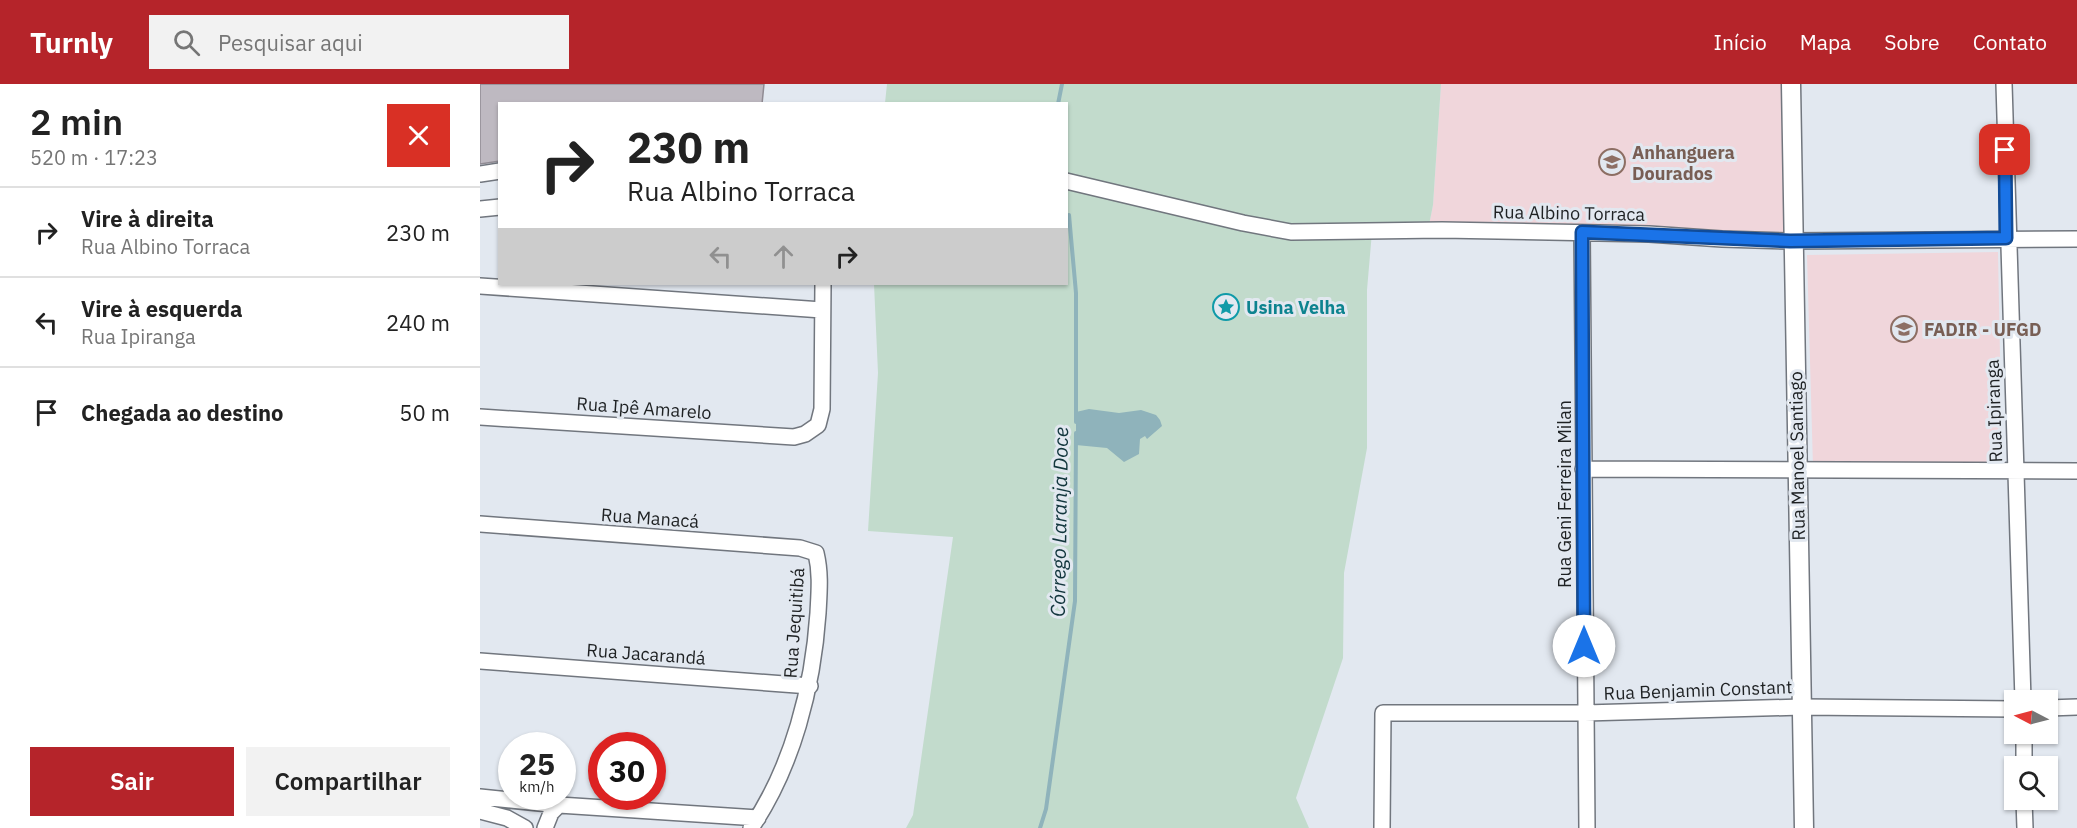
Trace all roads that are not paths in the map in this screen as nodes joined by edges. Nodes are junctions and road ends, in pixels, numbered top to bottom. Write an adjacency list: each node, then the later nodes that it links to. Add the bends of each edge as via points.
1 (1791, 84): 11 (street, Rua Manoel Santiago)
2 (2004, 84): 9 (street, Rua Ipiranga)
3 (498, 171): 4 (street)
4 (480, 174)
5 (1068, 181): 8 (street, Rua Albino Torraca, via 1291,232)
6 (498, 207): 7 (street)
7 (480, 209)
8 (1582, 232): 11 (street, Rua Albino Torraca); 16 (street, Rua Geni Ferreira Milan)
9 (2006, 238): 10 (street, Rua Albino Torraca); 11 (street, Rua Albino Torraca); 19 (street, Rua Ipiranga)
10 (2077, 239)
11 (1793, 241): 17 (street, Rua Manoel Santiago)
12 (823, 285): 14 (street)
13 (480, 286): 14 (street)
14 (822, 310): 15 (street, Rua Ipê Amarelo, via 822,409 818,425 805,434 794,437)
15 (480, 417)
16 (1583, 469): 17 (street); 29 (street, Rua Geni Ferreira Milan)
17 (1797, 471): 19 (street); 25 (street, Rua Manoel Santiago)
18 (2077, 471): 19 (street)
19 (2016, 472): 24 (street, Rua Ipiranga)
20 (480, 524): 21 (street, Rua Manacá, via 800,548)
21 (816, 553): 23 (street, Rua Jequitibá, via 820,570)
22 (480, 662): 23 (street, Rua Jacarandá)
23 (810, 686): 36 (street, Rua Jequitibá, via 789,752)
24 (2023, 690)
25 (1802, 707): 28 (street, Rua Benjamin Constant); 29 (street, Rua Benjamin Constant); 41 (street, Rua Manoel Santiago)
26 (2077, 707): 27 (street)
27 (2058, 708)
28 (2004, 709)
29 (1585, 713): 39 (street, Rua Benjamin Constant, via 1383,713); 40 (street, Rua Geni Ferreira Milan)
30 (480, 797): 31 (street)
31 (498, 799)
32 (576, 807): 36 (street)
33 (554, 810): 38 (street)
34 (2024, 810): 42 (street)
35 (480, 811): 37 (street)
36 (755, 823)
37 (525, 828)
38 (545, 828)
39 (1383, 828)
40 (1587, 828)
41 (1804, 828)
42 (2025, 828)

